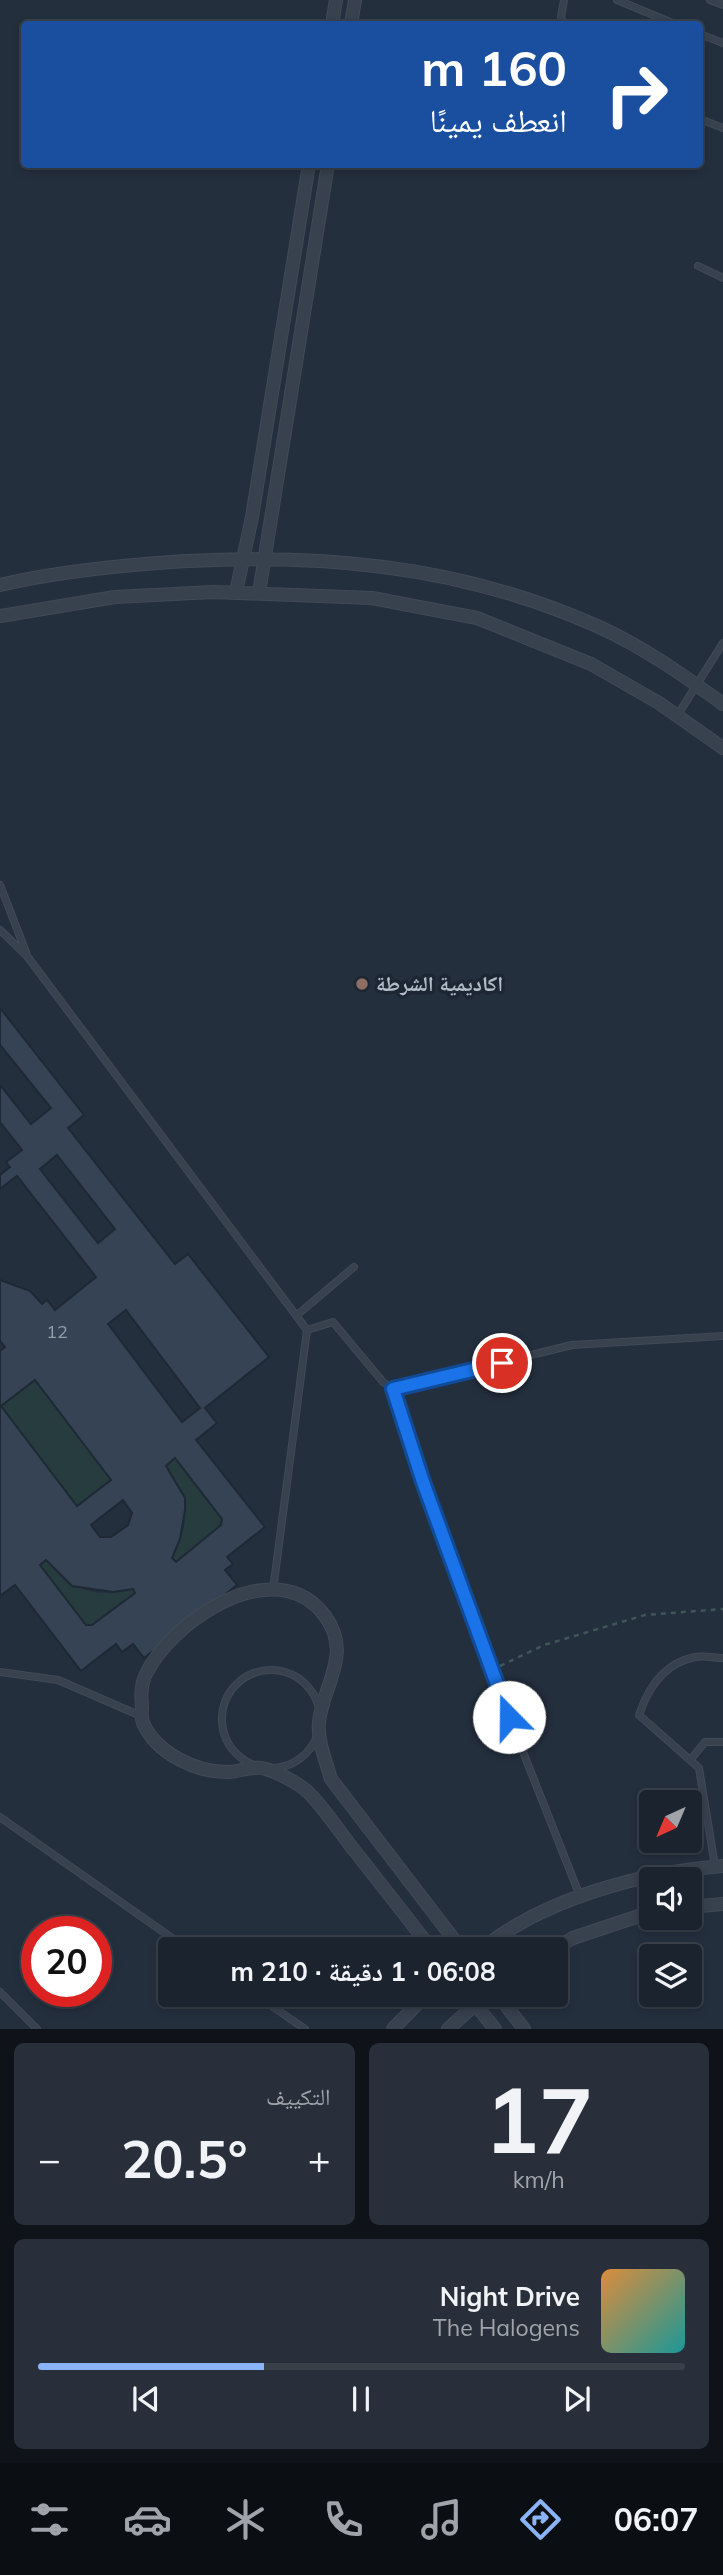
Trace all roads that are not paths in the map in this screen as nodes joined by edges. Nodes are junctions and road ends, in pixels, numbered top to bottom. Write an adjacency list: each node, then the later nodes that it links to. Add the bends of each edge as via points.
1 (336, 0): 7 (street)
2 (355, 0): 8 (street)
3 (564, 0): 9 (lane)
4 (617, 0): 10 (lane)
5 (710, 0): 6 (lane)
6 (723, 5)
7 (332, 21)
8 (352, 21)
9 (563, 21)
10 (668, 21)
11 (703, 35): 12 (lane)
12 (723, 43)
13 (703, 120): 14 (lane)
14 (723, 128)
15 (308, 168): 19 (street)
16 (327, 168): 20 (street)
17 (698, 266): 18 (lane)
18 (723, 278)
19 (243, 560): 20 (street); 21 (street, via 115,566); 22 (street)
20 (264, 560): 23 (street); 26 (street, via 376,564 456,579 598,626)
21 (0, 585)
22 (236, 592): 23 (street); 24 (street, via 115,597)
23 (259, 593): 28 (street, via 372,598 477,618 591,664)
24 (0, 616)
25 (723, 643): 26 (lane)
26 (697, 685): 27 (street); 28 (lane)
27 (723, 704)
28 (677, 716): 29 (street)
29 (723, 748)
30 (0, 885): 32 (lane)
31 (0, 930): 32 (lane)
32 (27, 956): 34 (lane)
33 (354, 1267): 34 (lane)
34 (297, 1315): 35 (lane)
35 (307, 1330): 37 (lane, via 332,1322); 38 (lane)
36 (723, 1336): 37 (lane, via 572,1345)
37 (393, 1389): 48 (lane, via 491,1671)
38 (273, 1590): 41 (street, via 240,1594 215,1605 166,1643 145,1677); 42 (street, via 286,1590 308,1600 335,1634 337,1654)
39 (723, 1658): 44 (lane, via 695,1657 663,1672 645,1696 639,1715)
40 (0, 1672): 41 (lane, via 58,1680)
41 (142, 1716): 45 (street, via 164,1751 196,1767 228,1772)
42 (319, 1722): 45 (lane, via 309,1751 293,1763); 45 (lane, via 312,1692 298,1678 278,1670 239,1680 227,1695 223,1736 235,1753); 54 (street, via 331,1779)
43 (723, 1742): 44 (lane, via 705,1742)
44 (691, 1759): 47 (lane, via 699,1768)
45 (264, 1767): 53 (street, via 306,1790)
46 (0, 1817): 52 (lane)
47 (719, 1866): 48 (street, via 684,1868)
48 (581, 1896): 55 (street)
49 (723, 1904): 50 (street)
50 (702, 1906)
51 (639, 1916): 56 (street)
52 (171, 1937)
53 (422, 1937)
54 (452, 1937)
55 (501, 1937)
56 (568, 1941)
57 (0, 1993): 63 (lane)
58 (273, 2007): 64 (lane)
59 (414, 2007): 65 (street)
60 (466, 2007): 66 (street)
61 (478, 2007): 67 (street)
62 (507, 2007): 68 (street)
63 (37, 2029)
64 (305, 2029)
65 (393, 2029)
66 (448, 2029)
67 (495, 2029)
68 (524, 2029)

